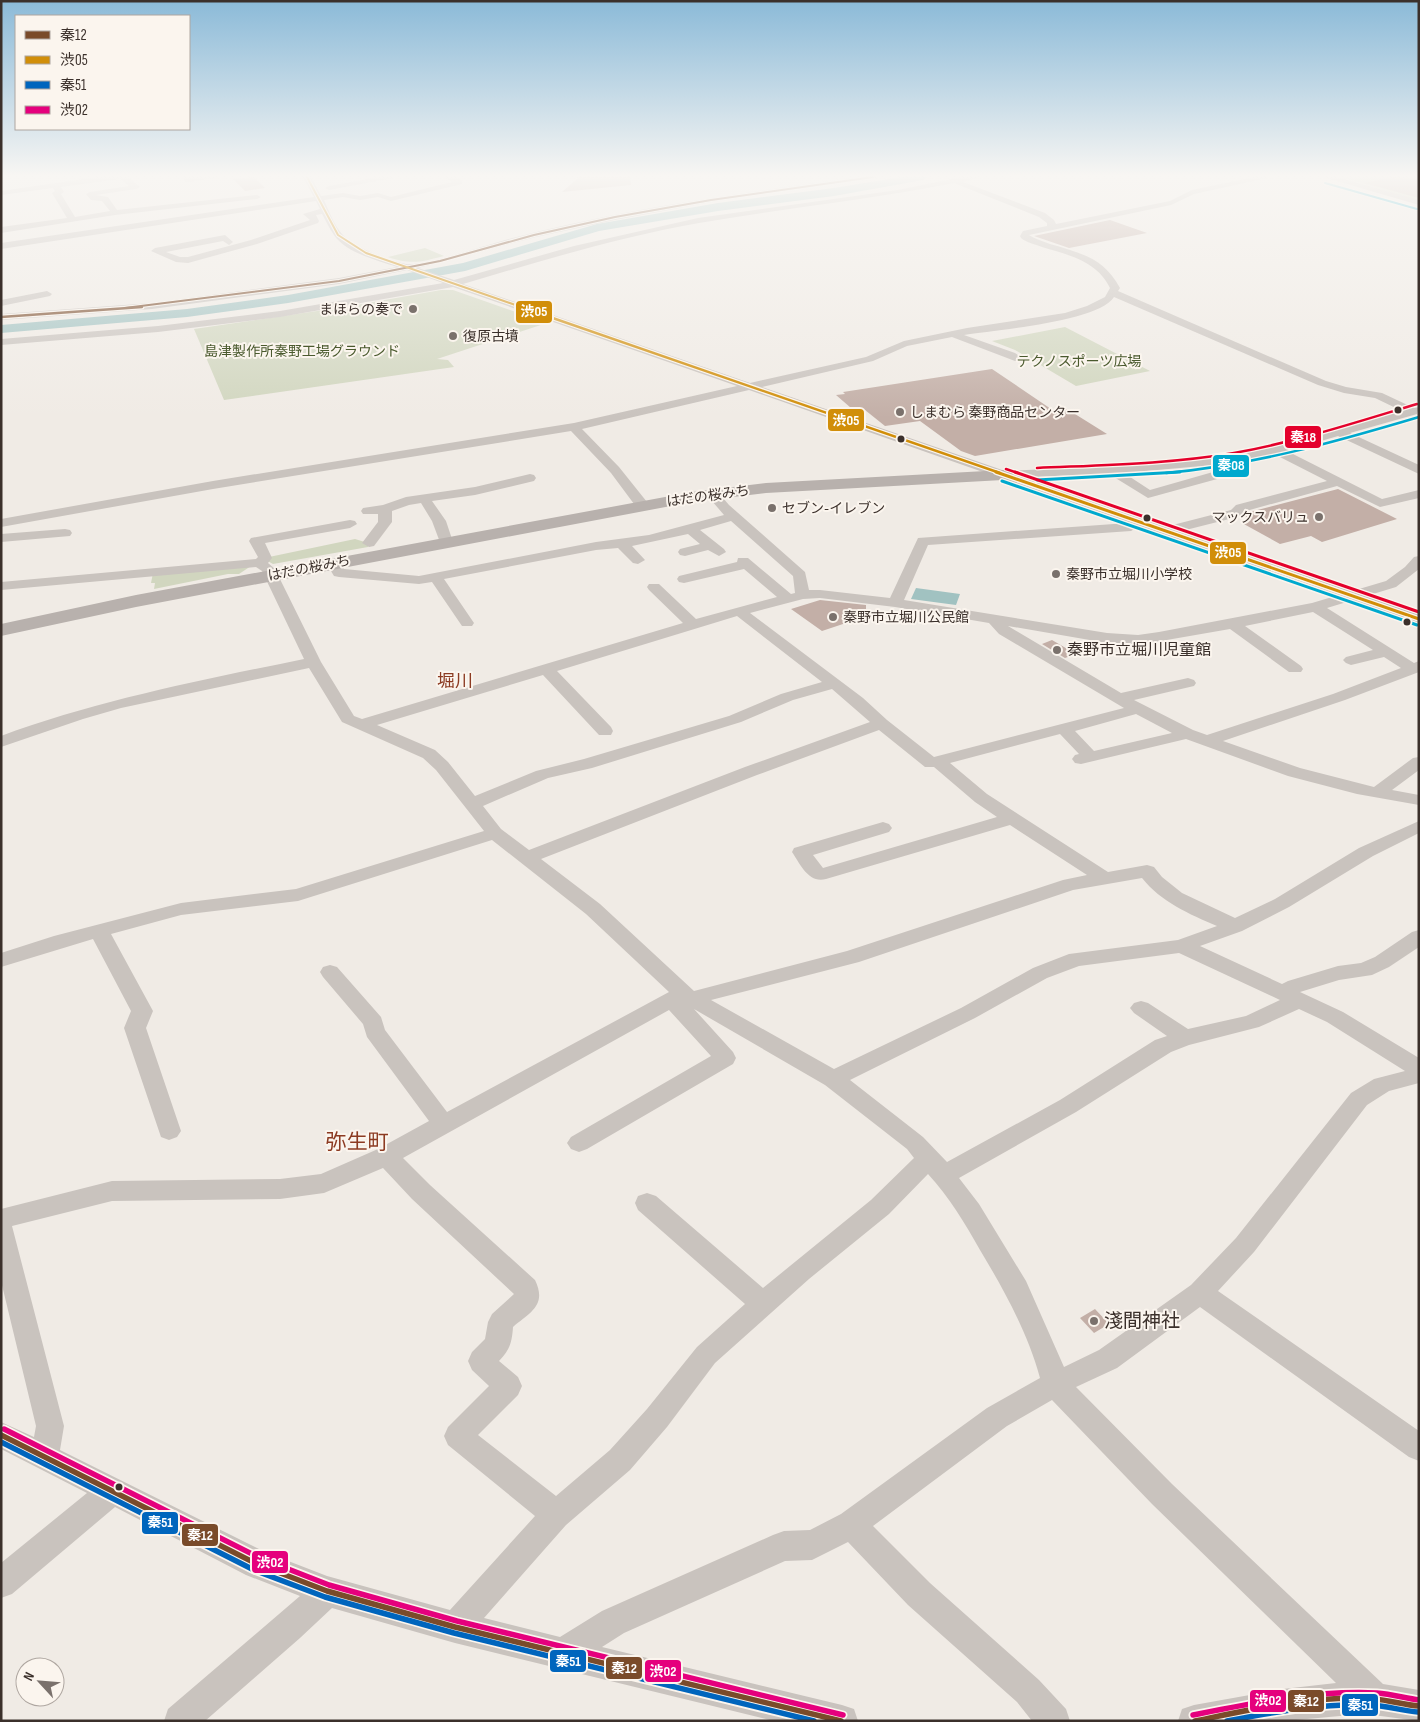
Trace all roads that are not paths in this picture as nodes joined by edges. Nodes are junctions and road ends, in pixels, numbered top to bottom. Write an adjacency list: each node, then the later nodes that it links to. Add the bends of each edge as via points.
1 (377, 257): 5 (street)
2 (452, 257): 5 (street)
3 (541, 257): 6 (street)
4 (1077, 257): 7 (street, via 1096,265 1113,280)
5 (408, 269): 6 (street); 10 (street, via 211,299)
6 (447, 282): 12 (street, via 280,314 208,324); 14 (street)
7 (1114, 293): 11 (street, via 1099,306 1074,315); 15 (street, via 1322,383 1378,395)
8 (47, 294): 9 (street)
9 (1, 302)
10 (1, 317)
11 (954, 334): 13 (street); 14 (street, via 904,344 869,359)
12 (1, 342)
13 (1019, 359)
14 (747, 386): 16 (street); 22 (street)
15 (1416, 411): 17 (street, はだの桜みち)
16 (574, 426): 28 (street); 33 (street)
17 (1340, 433): 18 (street, はだの桜みち); 21 (street)
18 (1276, 450): 19 (street, はだの桜みち); 24 (street)
19 (1227, 460): 20 (street, はだの桜みち); 20 (street, via 1235,470 1148,494)
20 (1112, 470): 22 (street, はだの桜みち)
21 (1419, 470)
22 (1004, 475): 25 (main road, はだの桜みち); 32 (main road)
23 (530, 478): 27 (street, via 475,491)
24 (1338, 482): 26 (street, via 1380,503); 36 (street)
25 (712, 494): 28 (main road, はだの桜みち); 31 (street)
26 (1419, 494)
27 (424, 498): 29 (street); 39 (street, via 439,521)
28 (642, 505): 39 (main road, はだの桜みち)
29 (385, 509): 30 (street); 40 (street, via 385,522)
30 (368, 511)
31 (735, 516): 35 (street); 51 (street, via 800,575)
32 (1140, 522): 36 (main road); 54 (street, via 1131,527 923,541)
33 (1, 523)
34 (350, 524): 46 (street, via 256,541 262,547)
35 (689, 528): 41 (street); 42 (street, via 715,548)
36 (1166, 531): 52 (main road)
37 (65, 533): 38 (street)
38 (1, 538)
39 (446, 542): 44 (main road, はだの桜みち)
40 (370, 543)
41 (623, 545): 43 (street); 47 (street, via 596,546)
42 (685, 552)
43 (638, 560)
44 (333, 564): 46 (main road, はだの桜みち); 47 (street, via 339,572 419,580)
45 (1416, 568): 52 (street, via 1391,584)
46 (265, 569): 49 (street); 62 (main road, はだの桜みち); 65 (street)
47 (436, 578): 59 (street)
48 (684, 579): 53 (street, via 702,578 745,562)
49 (1, 586)
50 (654, 587): 61 (street)
51 (803, 594): 53 (street); 54 (street)
52 (1351, 596): 55 (street); 57 (main road)
53 (787, 598): 56 (street)
54 (895, 603): 58 (street)
55 (1316, 606): 60 (street); 63 (street)
56 (739, 611): 61 (street); 70 (street)
57 (1419, 619)
58 (996, 621): 60 (street, via 1126,640); 71 (street, via 1004,631)
59 (467, 623)
60 (1233, 624): 68 (street)
61 (694, 625): 67 (street)
62 (1, 630)
63 (1386, 652): 64 (street); 66 (street)
64 (1351, 660)
65 (313, 662): 74 (street, via 348,719); 78 (street, via 132,701)
66 (1416, 667): 79 (street)
67 (546, 669): 74 (street); 76 (street)
68 (1294, 669)
69 (1188, 683): 71 (street)
70 (833, 684): 73 (street); 84 (street, via 787,697 691,733 547,773)
71 (1119, 698): 72 (street)
72 (1138, 709): 75 (street); 77 (street)
73 (882, 724): 80 (street, via 928,761); 89 (street, via 750,771)
74 (360, 725): 84 (street, via 429,754)
75 (1063, 728): 77 (street, via 1086,758); 80 (street)
76 (605, 731)
77 (1187, 734): 79 (street)
78 (1, 742)
79 (1206, 742): 82 (street, via 1294,772)
80 (938, 762): 85 (street, via 981,798)
81 (1419, 762): 82 (street)
82 (1377, 793): 83 (street)
83 (1418, 800)
84 (472, 804): 88 (street)
85 (1012, 818): 87 (street, via 819,876 801,852); 90 (street)
86 (1419, 826): 91 (street)
87 (883, 828)
88 (495, 833): 89 (street); 92 (street, via 298,895 181,910)
89 (526, 858): 98 (street, via 593,909)
90 (1103, 877): 91 (street, via 1147,871 1181,901); 98 (street, via 1041,892 852,956)
91 (1235, 926): 94 (street)
92 (99, 931): 95 (street); 104 (street, via 142,1011 135,1028)
93 (1419, 937): 97 (street, via 1365,970 1338,973 1295,986)
94 (1181, 946): 97 (street); 102 (street, via 1076,959)
95 (1, 960)
96 (330, 972): 103 (street, via 373,1022 375,1032)
97 (1291, 997): 100 (street, via 1243,1024); 101 (street, via 1335,1017 1412,1064)
98 (684, 998): 102 (street); 103 (street); 105 (street, via 726,1058)
99 (1141, 1008): 100 (street)
100 (1185, 1038): 107 (street, via 1163,1046 1068,1106)
101 (1419, 1074): 111 (street, via 1382,1085 1359,1098 1245,1245)
102 (833, 1079): 107 (street, via 915,1143)
103 (444, 1124): 106 (street)
104 (168, 1131)
105 (579, 1142)
106 (386, 1156): 109 (street, via 324,1183 280,1189 112,1191); 118 (street, via 526,1288 528,1298 501,1322 498,1344 481,1360 508,1386 458,1436)
107 (937, 1166): 112 (street, via 880,1207); 113 (street, via 970,1212 1017,1289 1049,1362)
108 (647, 1203): 112 (street)
109 (1, 1219)
110 (1, 1229): 116 (street, via 50,1426)
111 (1200, 1293): 113 (street, via 1108,1359); 115 (street)
112 (763, 1304): 118 (street, via 706,1355 620,1460)
113 (1055, 1384): 119 (street, via 997,1417); 124 (street, via 1155,1487)
114 (1, 1434): 116 (street)
115 (1419, 1448)
116 (45, 1456): 117 (street)
117 (112, 1492): 120 (street); 121 (street, via 257,1564)
118 (556, 1515): 122 (street)
119 (851, 1524): 123 (street, via 812,1545 784,1546 613,1622); 127 (street, via 919,1594 1028,1690)
120 (1, 1583)
121 (327, 1591): 122 (street); 125 (street)
122 (455, 1627): 123 (street)
123 (563, 1653): 126 (street)
124 (1402, 1708): 128 (street, via 1286,1703)
125 (180, 1721)
126 (842, 1721)
127 (1054, 1721)
128 (1194, 1721)

